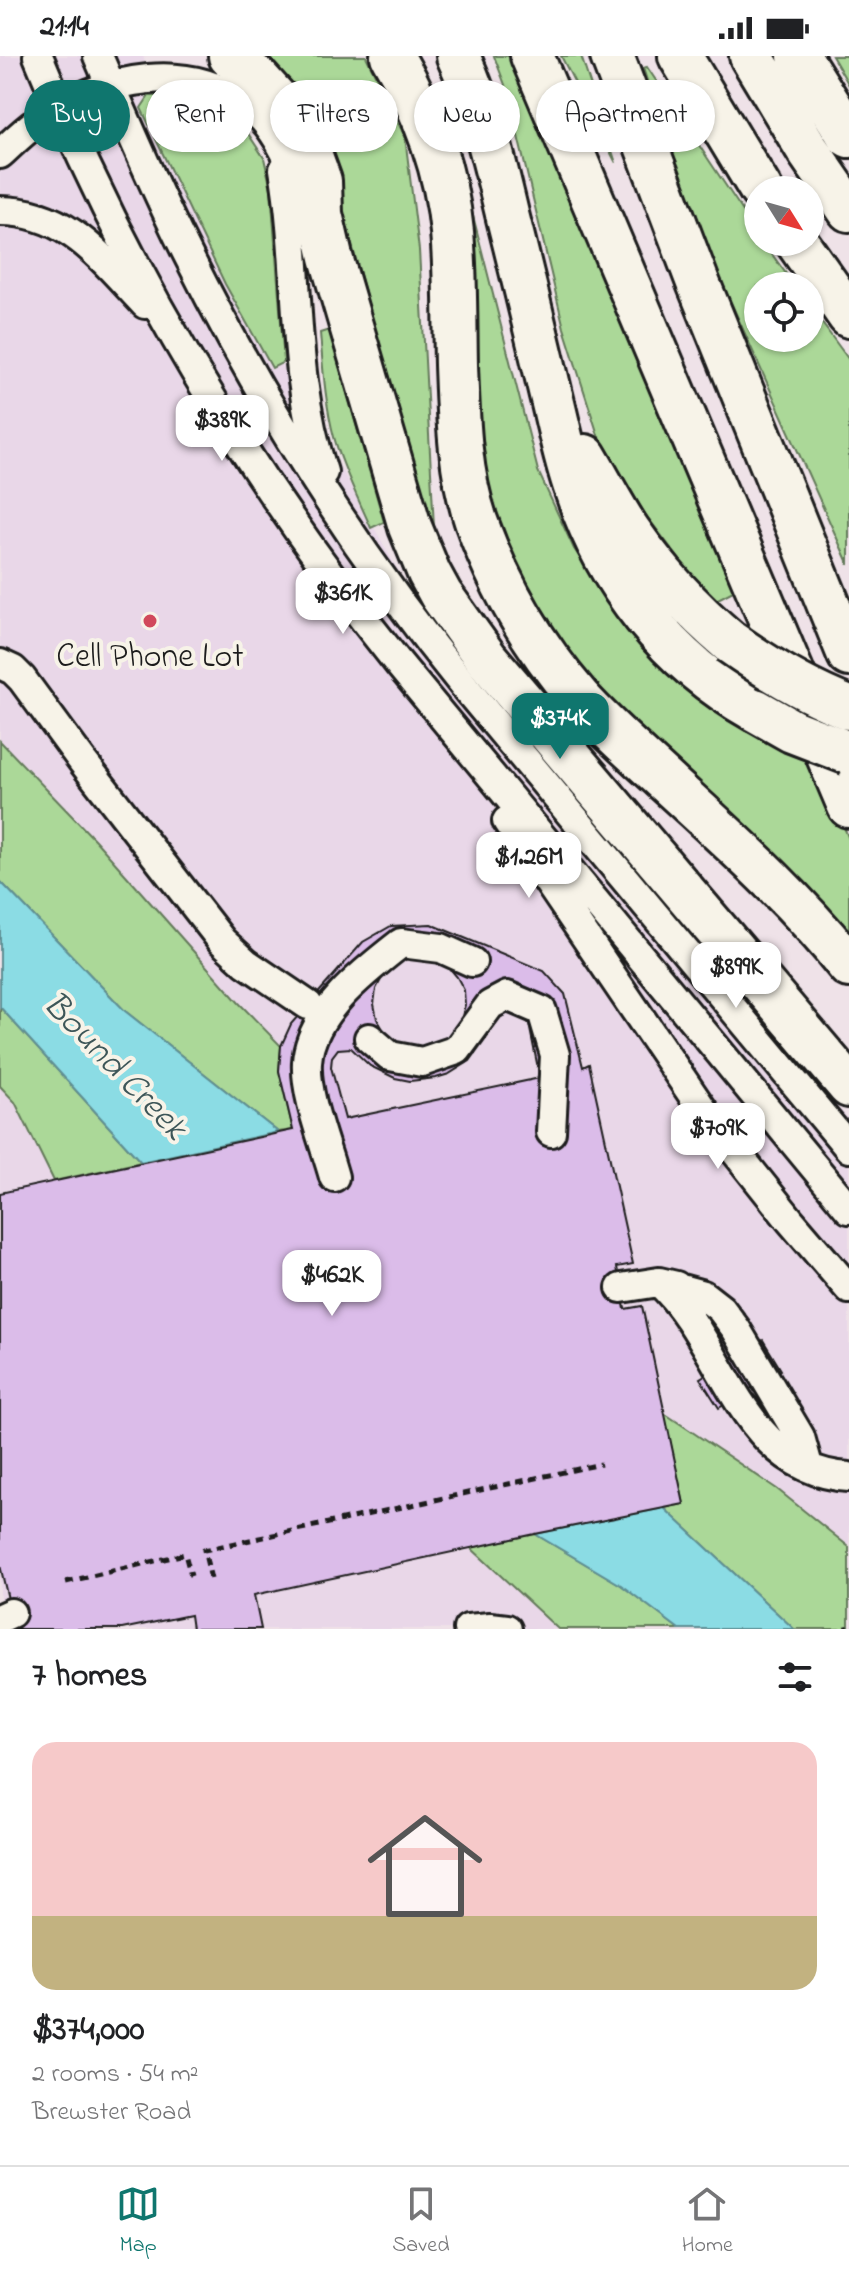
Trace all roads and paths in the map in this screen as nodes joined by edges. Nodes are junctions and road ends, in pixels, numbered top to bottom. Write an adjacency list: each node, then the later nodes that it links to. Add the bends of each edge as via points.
1 (38, 56): 11 (street)
2 (98, 56): 12 (street)
3 (230, 56): 25 (highway, via 258,79 297,129 320,181)
4 (392, 56): 40 (highway, via 421,112 444,182 452,232 463,465 475,517 505,588 579,698 769,877)
5 (458, 56): 29 (highway, via 486,132)
6 (532, 56): 38 (highway)
7 (612, 56): 31 (highway)
8 (680, 56): 22 (highway)
9 (751, 56): 23 (highway)
10 (799, 56): 17 (highway)
11 (48, 80)
12 (109, 80)
13 (130, 81): 14 (street, via 203,81 235,95)
14 (270, 126)
15 (130, 128): 30 (street, via 225,327)
16 (24, 133): 21 (street)
17 (849, 136)
18 (81, 152): 28 (street)
19 (281, 152): 30 (street, via 307,413 327,483)
20 (284, 152): 25 (street)
21 (0, 154)
22 (753, 176)
23 (849, 210)
24 (0, 211): 28 (street, via 30,213 70,230)
25 (321, 214): 45 (highway, via 410,527 441,595 486,658)
26 (807, 256): 27 (highway)
27 (849, 316)
28 (175, 337): 35 (street, via 285,514)
29 (553, 403): 36 (highway, bridge, via 614,508 660,574 694,611 772,671); 37 (highway, bridge, via 586,518 622,587 653,628 722,691 792,731)
30 (354, 538): 44 (street, via 442,660)
31 (812, 567): 32 (highway); 33 (highway)
32 (849, 640)
33 (849, 655)
34 (0, 664): 41 (street, via 22,679 222,941)
35 (412, 681): 43 (street); 46 (street)
36 (849, 708)
37 (849, 753)
38 (849, 806)
39 (472, 962): 49 (street, via 441,948 401,943 326,1012 307,1060 309,1089)
40 (849, 966)
41 (308, 1005)
42 (369, 1038): 47 (street, via 390,1056 422,1062 457,1050 490,1005 507,996 542,1011 555,1055)
43 (708, 1039): 44 (street, via 730,1035); 46 (street, via 689,1061); 50 (street)
44 (761, 1043): 48 (street)
45 (849, 1086)
46 (688, 1089): 52 (street)
47 (551, 1132)
48 (849, 1148)
49 (334, 1177)
50 (849, 1209)
51 (621, 1288): 54 (street, via 670,1286 703,1295 721,1309 800,1437 808,1466)
52 (849, 1289)
53 (601, 1464): 56 (path, via 204,1550)
54 (849, 1477)
55 (191, 1576): 57 (path, via 185,1554)
56 (211, 1579)
57 (66, 1582)
58 (468, 1629): 59 (street)
59 (507, 1629)

